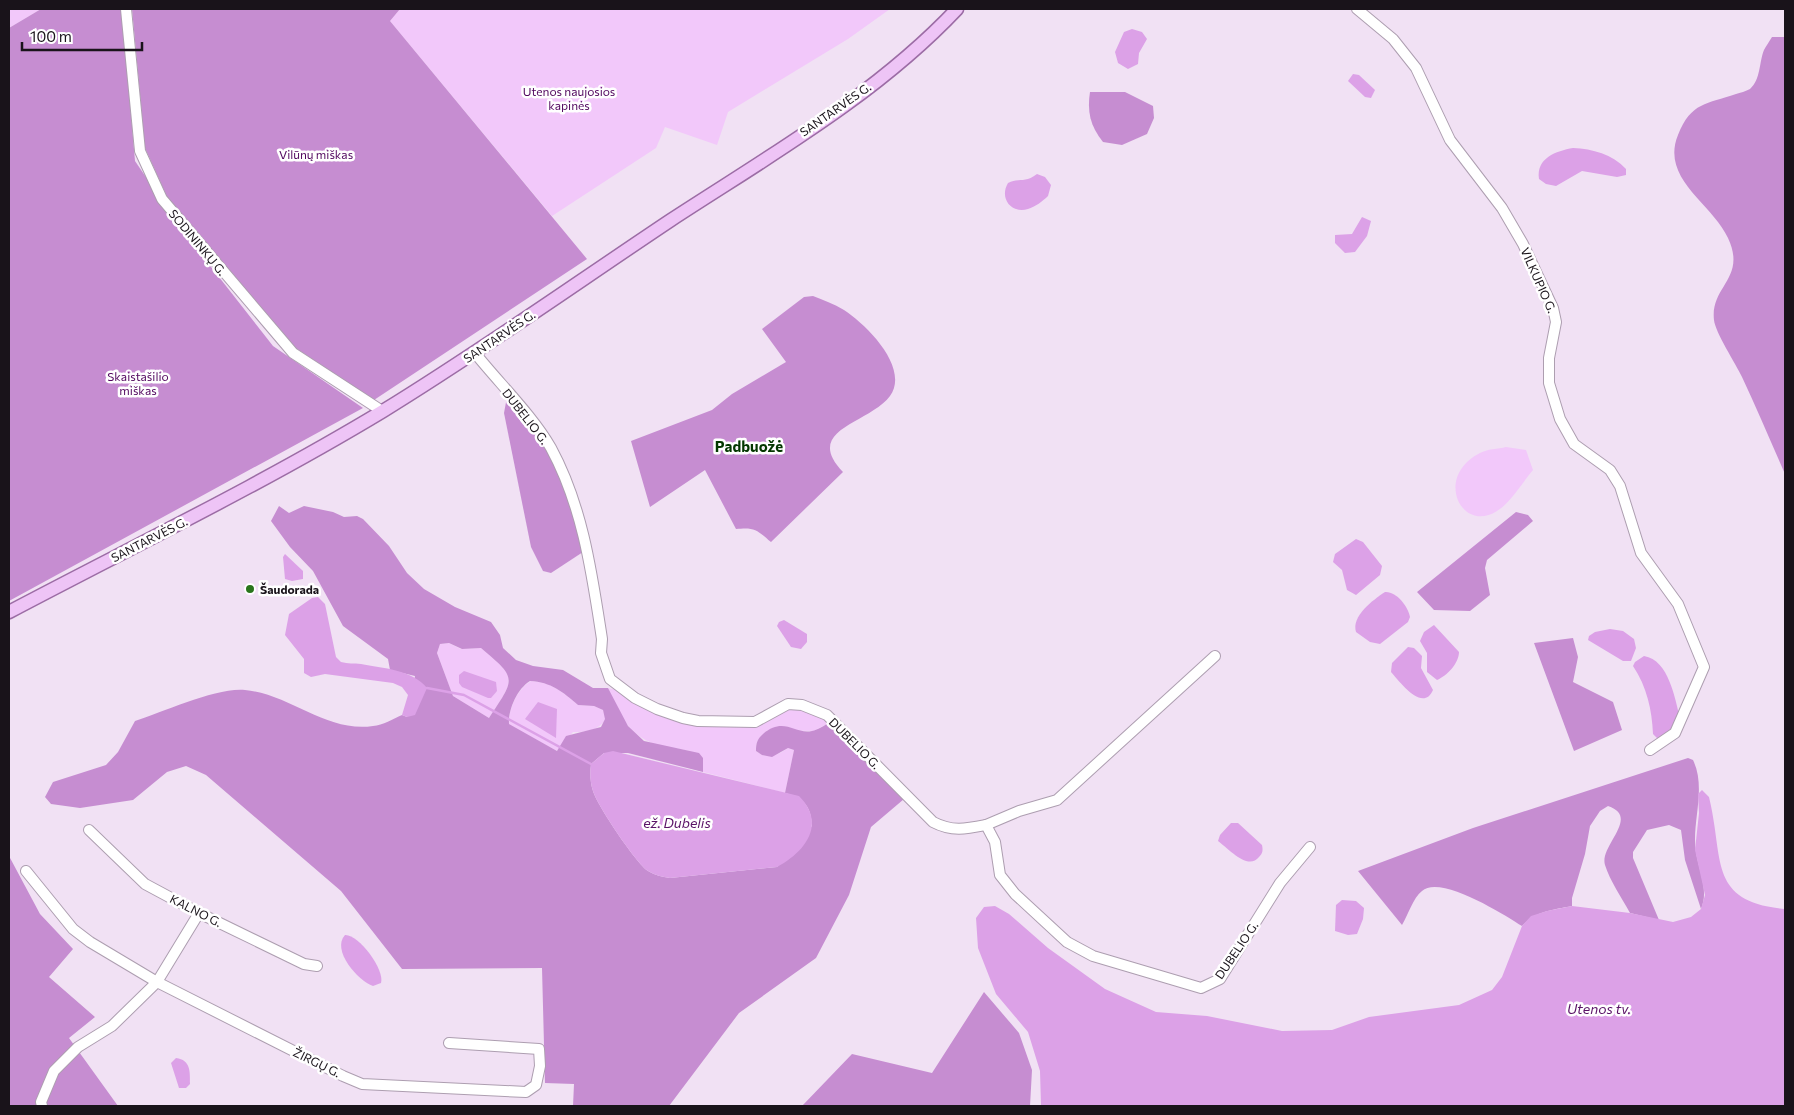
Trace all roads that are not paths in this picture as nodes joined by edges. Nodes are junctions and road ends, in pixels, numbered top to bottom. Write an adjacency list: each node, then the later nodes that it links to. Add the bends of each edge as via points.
1 (126, 9): 5 (street, SODININKŲ G., via 140,151 162,199 293,353)
2 (957, 9): 4 (main road, SANTARVĖS G., via 849,102)
3 (1357, 9): 8 (street, VILKUPIO G., via 1393,39 1416,68 1450,140 1502,208 1523,244 1554,308 1556,332 1549,358 1549,382 1560,419 1574,444 1610,470 1620,486 1641,553 1678,604 1687,624 1704,667 1675,733)
4 (474, 353): 5 (main road, SANTARVĖS G.); 9 (street, DUBELIO G., via 540,433 560,467 589,556 602,639 601,653 610,679 657,709 698,721 755,722 788,704 802,704 827,715 934,822 958,830)
5 (382, 411): 6 (main road, SANTARVĖS G., via 231,496)
6 (9, 612)
7 (1215, 656): 9 (street, via 1057,800)
8 (1650, 750)
9 (986, 825): 11 (street, DUBELIO G., via 995,842 1000,875 1015,894 1067,942 1093,956 1201,988 1220,979 1280,884)
10 (89, 830): 13 (street, KALNO G., via 145,884)
11 (1310, 848)
12 (26, 871): 15 (street, ŽIRGŲ G., via 73,928 90,942)
13 (199, 913): 14 (street, KALNO G., via 304,964); 15 (street)
14 (317, 966)
15 (157, 982): 16 (street, ŽIRGŲ G., via 362,1084 526,1092 536,1086 539,1049); 17 (street, via 112,1026 78,1047 54,1072)
16 (448, 1043)
17 (42, 1106)

